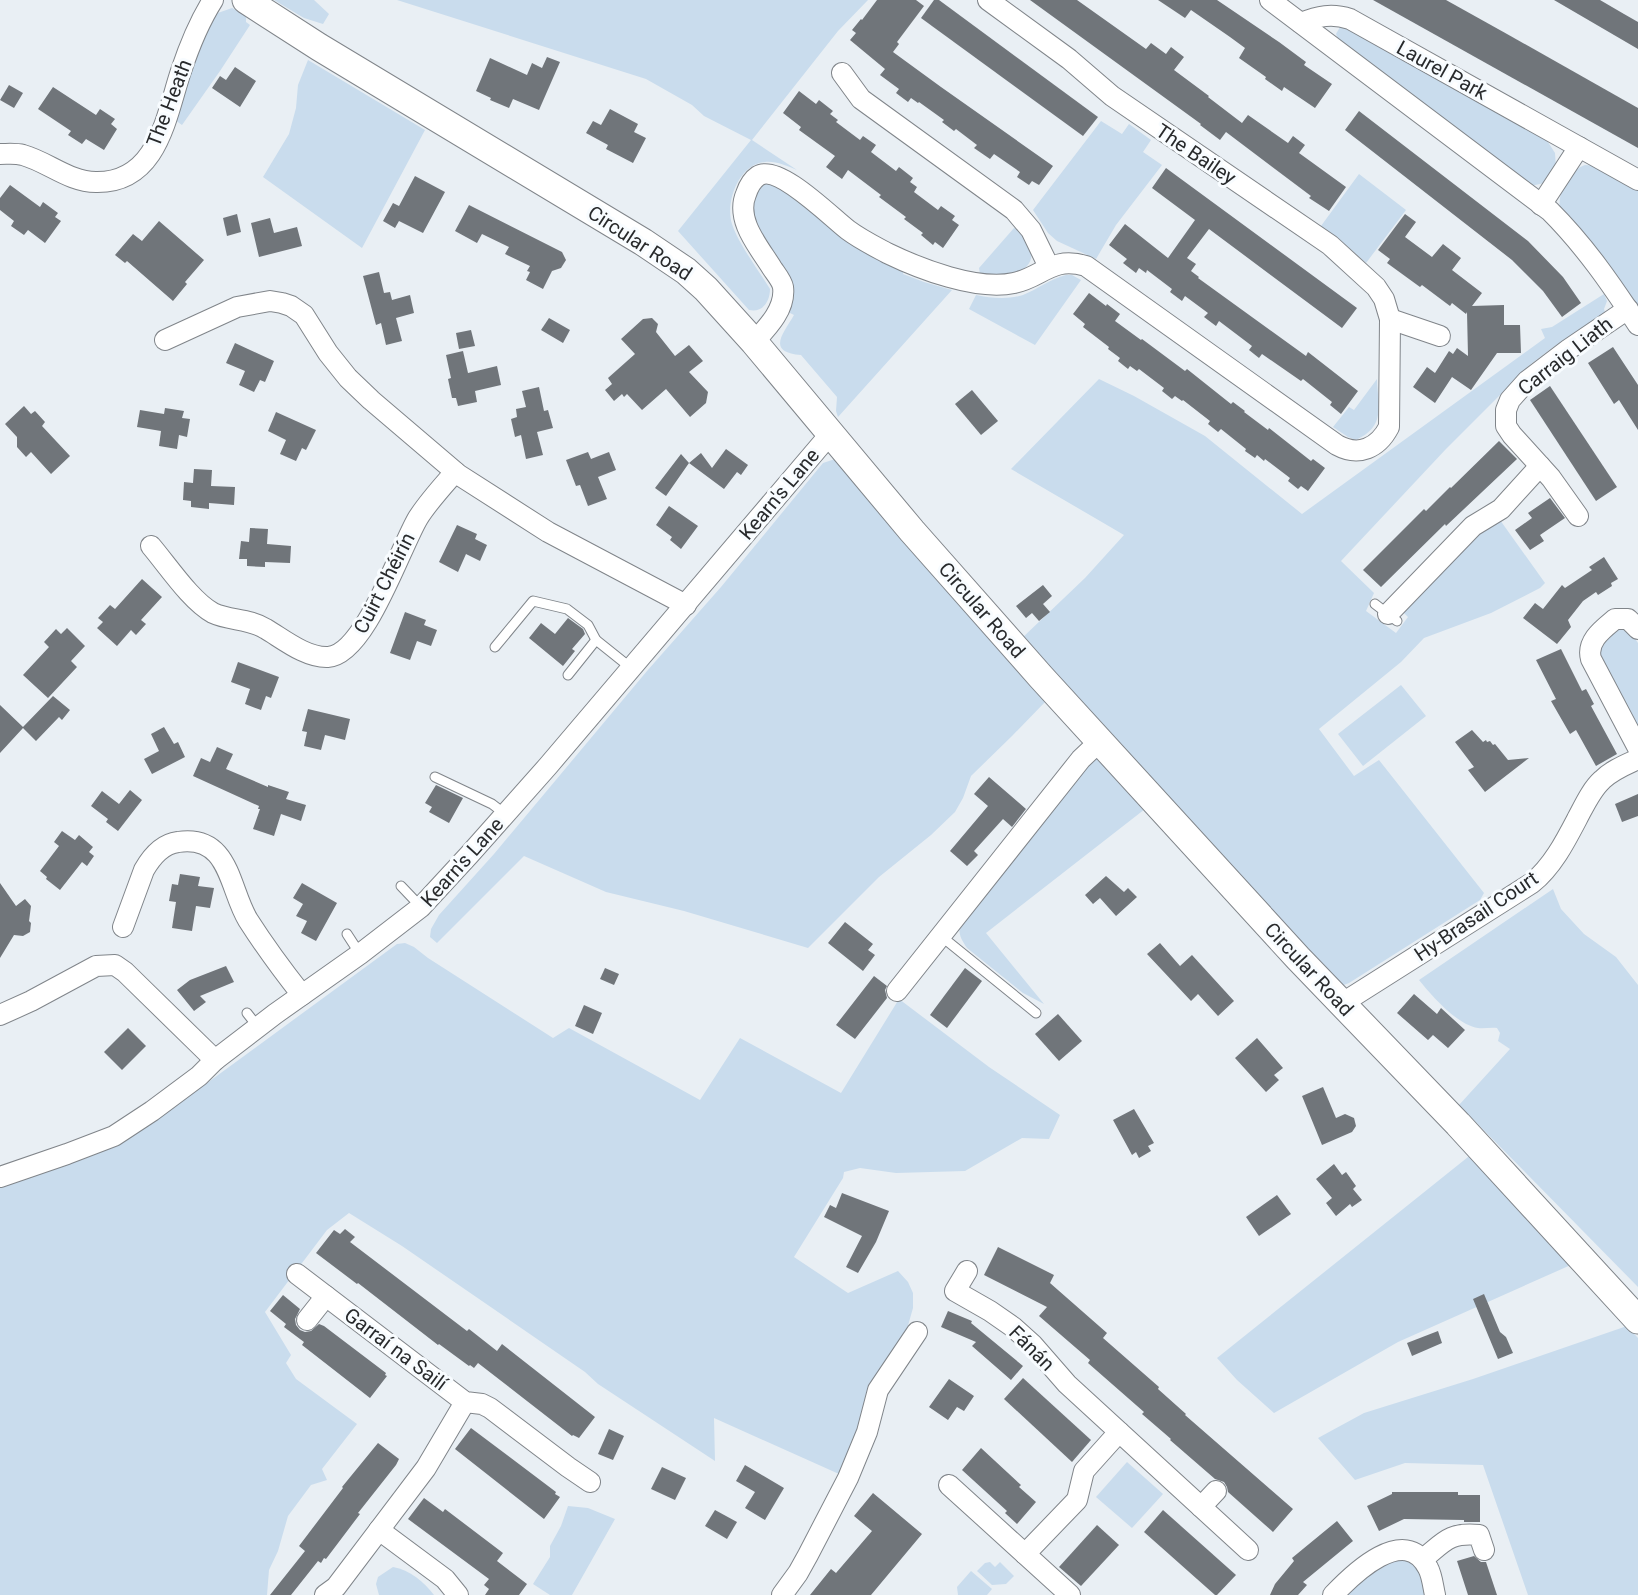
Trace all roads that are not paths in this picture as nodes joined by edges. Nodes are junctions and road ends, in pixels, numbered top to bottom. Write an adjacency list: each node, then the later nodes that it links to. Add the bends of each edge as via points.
1 (213, 0): 8 (street, The Heath, via 184,61 163,130 155,147 135,170 118,179 86,181 25,156)
2 (246, 0): 16 (street, Circular Road, via 666,256 706,289)
3 (988, 0): 13 (street, The Bailey, via 1112,96 1330,245 1376,287)
4 (1270, 0): 5 (street, Laurel Park)
5 (1301, 23): 7 (street, Laurel Park, via 1330,15 1350,19); 10 (street, Laurel Park)
6 (842, 74): 11 (street, via 861,99 1014,210 1031,230)
7 (1579, 147): 9 (street, Laurel Park); 10 (street)
8 (0, 154)
9 (1638, 180)
10 (1541, 205): 12 (street, Laurel Park, via 1564,225 1601,269)
11 (1049, 267): 13 (street, The Bailey, via 1062,263 1086,266 1347,450 1372,446 1384,438 1389,427); 16 (street, The Bailey, via 1001,285 971,282 909,264 849,231 782,178 769,173 759,175 744,198 744,223 778,276 783,296 774,318)
12 (1633, 317): 18 (street, Carraig Liath, via 1538,372 1510,400 1506,426)
13 (1390, 319): 14 (street)
14 (1440, 336)
15 (165, 340): 19 (street, via 237,307 270,301 291,306 304,315 348,378)
16 (754, 342): 17 (street, Circular Road)
17 (831, 433): 22 (street, Kearn's Lane); 29 (street, Circular Road)
18 (1540, 466): 20 (street, Carraig Liath); 23 (street, via 1501,509 1473,526)
19 (455, 472): 21 (street, Cuirt Chéirín, via 419,517 380,598 353,642 333,656 307,652 256,624 214,614 194,598); 22 (street, via 548,532)
20 (1578, 516)
21 (152, 546)
22 (686, 605): 27 (street, Kearn's Lane)
23 (1387, 613)
24 (1638, 629): 30 (street, via 1628,619 1615,620 1594,639 1589,651)
25 (596, 640): 26 (lane, via 588,625 567,609 533,601); 27 (lane); 28 (lane)
26 (495, 647)
27 (631, 668): 33 (street, Kearn's Lane)
28 (568, 675)
29 (1099, 742): 38 (street, via 1081,759); 42 (street, Circular Road)
30 (1638, 748)
31 (1638, 759): 42 (street, Hy-Brasail Court, via 1600,781 1554,858 1532,883)
32 (435, 777): 33 (lane)
33 (505, 814): 35 (street, Kearn's Lane)
34 (401, 886): 35 (lane)
35 (421, 907): 39 (street, Kearn's Lane)
36 (123, 927): 41 (street, via 144,870 157,852 182,841 202,844 223,860 248,919)
37 (347, 934): 39 (lane)
38 (941, 936): 40 (street); 43 (lane)
39 (360, 954): 41 (street, Kearn's Lane)
40 (897, 991)
41 (302, 995): 45 (street, Kearn's Lane, via 253,1020)
42 (1341, 1004): 51 (street, Circular Road, via 1458,1124)
43 (1036, 1012)
44 (0, 1015): 45 (street, via 96,966 115,965)
45 (215, 1060): 46 (street, Kearn's Lane, via 199,1076 114,1136)
46 (0, 1177)
47 (967, 1270): 54 (street, Fánán, via 955,1291 1013,1327)
48 (297, 1274): 49 (street, Garraí na Sailí)
49 (326, 1296): 50 (street, Garraí na Sailí); 53 (street, Garraí na Sailí)
50 (307, 1320)
51 (1638, 1320)
52 (917, 1332): 66 (street, via 878,1390 852,1470 798,1573)
53 (465, 1402): 55 (street, Garraí na Sailí, via 490,1408); 59 (street, Garraí na Sailí, via 426,1468)
54 (1119, 1432): 58 (street, Fánán); 62 (street, via 1084,1471 1077,1500)
55 (590, 1482)
56 (949, 1485): 62 (street)
57 (1216, 1491): 58 (street)
58 (1201, 1507): 60 (street, Fánán)
59 (379, 1530): 64 (street, Garraí na Sailí); 65 (street, via 445,1579)
60 (1248, 1550)
61 (1484, 1550): 63 (street, via 1479,1535 1464,1534 1448,1538)
62 (1025, 1554): 67 (street)
63 (1423, 1559): 68 (street, via 1408,1550 1390,1551); 69 (street)
64 (336, 1592)
65 (458, 1595)
66 (782, 1595)
67 (1070, 1595)
68 (1333, 1595)
69 (1435, 1595)

